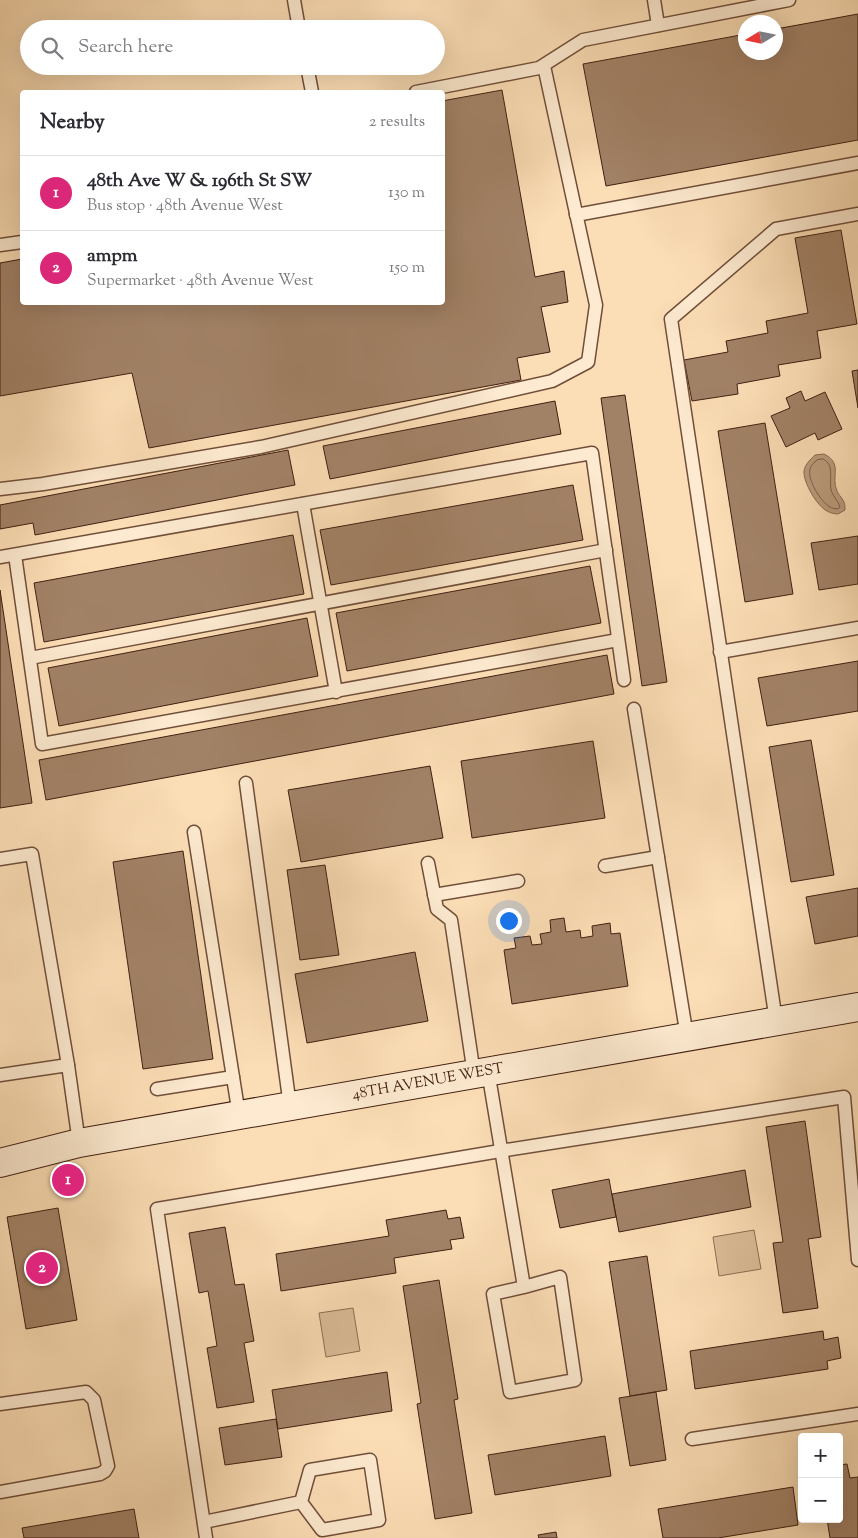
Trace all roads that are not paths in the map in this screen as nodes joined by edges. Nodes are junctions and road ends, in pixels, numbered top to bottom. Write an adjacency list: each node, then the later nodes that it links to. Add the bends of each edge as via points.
1 (294, 0): 4 (lane)
2 (654, 0): 5 (lane)
3 (789, 0): 5 (lane)
4 (298, 20)
5 (658, 25): 6 (lane, via 582,40)
6 (544, 66): 9 (lane); 12 (lane)
7 (309, 75): 8 (lane)
8 (312, 90)
9 (426, 90)
10 (858, 163): 12 (lane)
11 (858, 214): 23 (lane, via 776,230 671,319)
12 (576, 216): 15 (lane, via 596,305 588,362 552,381 261,447)
13 (20, 242): 14 (lane)
14 (0, 245)
15 (0, 489)
16 (303, 504): 17 (lane, via 592,453); 18 (lane); 20 (lane)
17 (606, 550): 20 (lane); 22 (lane)
18 (15, 555): 19 (lane); 24 (lane)
19 (0, 558)
20 (320, 604): 24 (lane); 26 (lane)
21 (858, 628): 23 (lane)
22 (618, 640): 25 (lane); 26 (lane)
23 (720, 652): 37 (lane)
24 (30, 658): 26 (lane, via 42,744)
25 (624, 680)
26 (336, 692)
27 (634, 709): 30 (lane)
28 (246, 782): 44 (lane)
29 (194, 832): 42 (lane)
30 (658, 857): 33 (lane); 38 (lane)
31 (0, 859): 39 (lane, via 32,854)
32 (428, 863): 35 (lane)
33 (605, 866)
34 (518, 881): 35 (lane)
35 (434, 895): 40 (lane, via 436,909 451,920)
36 (858, 1007): 37 (street, 48TH AVENUE WEST)
37 (776, 1021): 38 (street, 48TH AVENUE WEST)
38 (686, 1037): 40 (street, 48TH AVENUE WEST)
39 (68, 1065): 41 (lane); 46 (lane)
40 (481, 1073): 44 (street, 48TH AVENUE WEST); 47 (lane)
41 (0, 1075)
42 (233, 1077): 43 (lane); 45 (lane)
43 (156, 1089)
44 (290, 1106): 45 (street, 48TH AVENUE WEST)
45 (239, 1115): 46 (street, 48TH AVENUE WEST)
46 (79, 1143): 48 (street, 48TH AVENUE WEST)
47 (500, 1151): 49 (lane, via 844,1097); 50 (lane); 56 (lane, via 157,1209)
48 (0, 1162)
49 (858, 1260)
50 (524, 1287): 50 (lane, via 493,1294 510,1392 575,1380 560,1277)
51 (0, 1404): 54 (lane, via 86,1392 94,1400 108,1466 100,1474)
52 (858, 1414): 53 (lane)
53 (692, 1440)
54 (0, 1492)
55 (301, 1502): 55 (lane, via 322,1530 379,1520 370,1460 310,1470); 56 (lane)
56 (204, 1522): 57 (lane)
57 (206, 1538)

